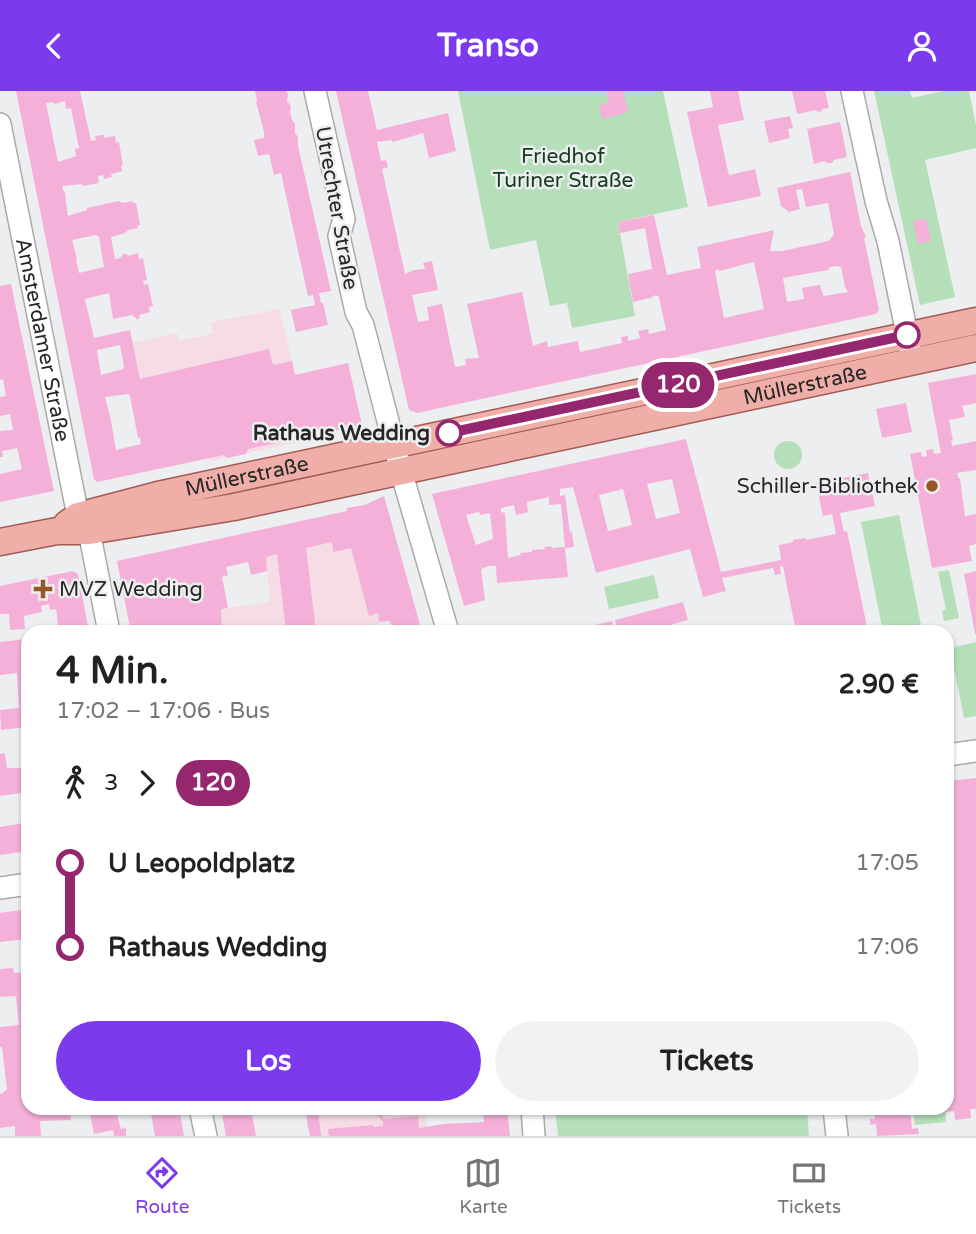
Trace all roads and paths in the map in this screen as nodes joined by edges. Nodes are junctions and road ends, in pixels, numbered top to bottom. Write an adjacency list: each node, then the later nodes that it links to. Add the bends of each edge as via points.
1 (315, 91): 8 (street, Utrechter Straße, via 344,219 339,236)
2 (852, 91): 5 (street)
3 (0, 124): 13 (street, Amsterdamer Straße)
4 (976, 321): 5 (main road, Müllerstraße)
5 (909, 348): 6 (main road, Müllerstraße); 7 (main road, Müllerstraße); 10 (main road, Müllerstraße)
6 (976, 348)
7 (443, 435): 8 (main road, Müllerstraße); 10 (main road)
8 (394, 445): 9 (main road, Müllerstraße); 11 (street, Utrechter Straße)
9 (347, 455): 12 (main road); 13 (main road, Müllerstraße, via 158,495)
10 (449, 461): 11 (main road, Müllerstraße)
11 (401, 471): 12 (main road, Müllerstraße); 16 (street, Utrechter Straße)
12 (353, 481): 13 (main road, Müllerstraße, via 234,507)
13 (74, 526): 14 (main road, Müllerstraße); 15 (street, Amsterdamer Straße)
14 (0, 542)
15 (107, 625)
16 (446, 625)
17 (21, 885): 18 (street)
18 (0, 888)
19 (201, 1115): 22 (street)
20 (532, 1115): 23 (street)
21 (835, 1115): 24 (street)
22 (205, 1136)
23 (534, 1136)
24 (837, 1136)

